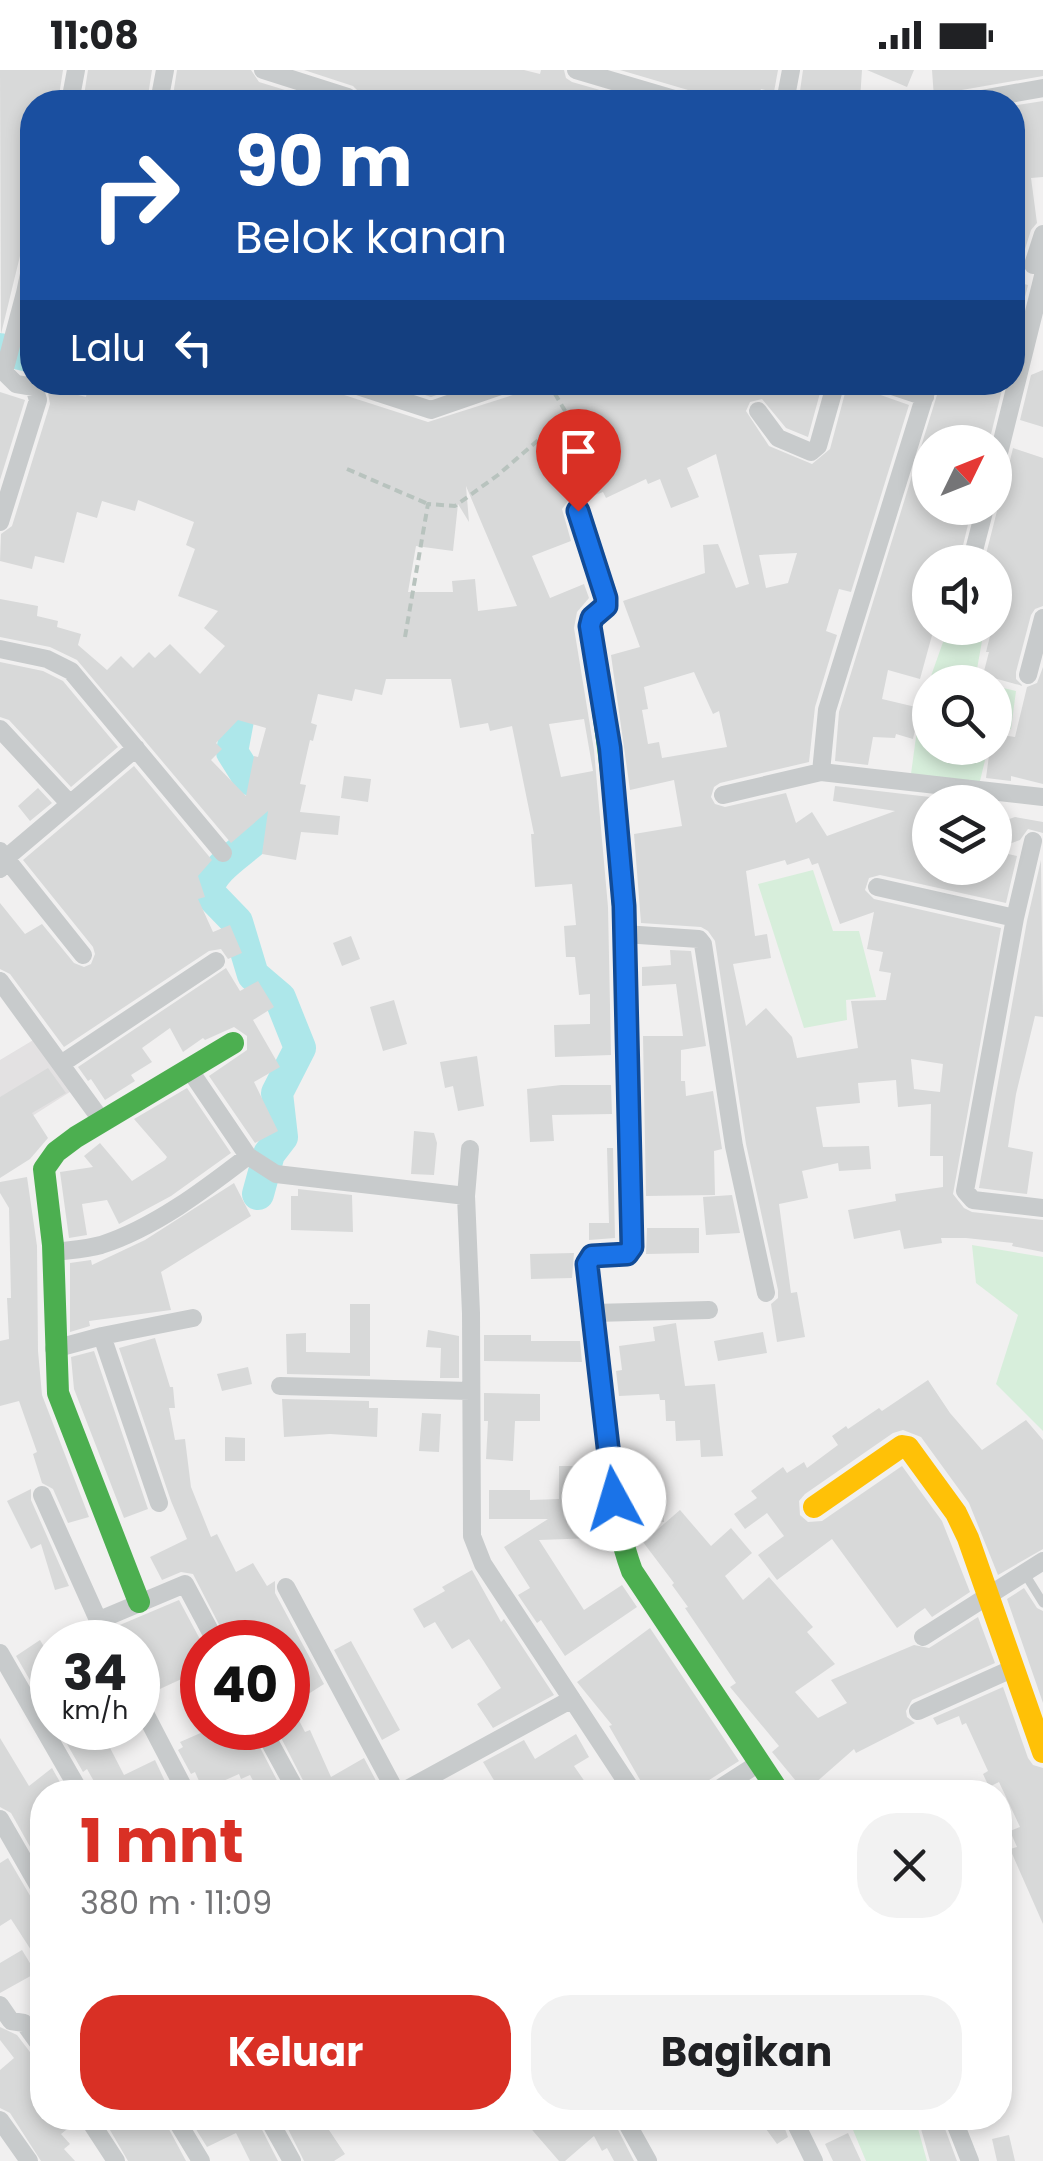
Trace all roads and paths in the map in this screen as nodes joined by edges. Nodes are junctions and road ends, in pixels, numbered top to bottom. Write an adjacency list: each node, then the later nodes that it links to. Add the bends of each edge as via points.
1 (263, 70): 3 (street)
2 (576, 70): 4 (street)
3 (326, 90)
4 (644, 90)
5 (1043, 234): 6 (street)
6 (1040, 268): 8 (street)
7 (20, 318): 9 (street, via 4,372)
8 (1025, 335)
9 (20, 384)
10 (38, 395): 23 (street)
11 (385, 395): 12 (street, via 431,410)
12 (474, 395)
13 (556, 395): 19 (path, via 571,421)
14 (832, 395): 17 (street, via 811,452 778,438)
15 (925, 395): 30 (street, via 828,710)
16 (1012, 395): 18 (street)
17 (758, 411)
18 (1005, 425)
19 (544, 436): 21 (path, via 455,506); 22 (path)
20 (347, 469): 21 (path)
21 (428, 504): 25 (path)
22 (578, 511): 39 (street, via 606,598 590,626 610,748)
23 (0, 522)
24 (1043, 618): 27 (street)
25 (405, 637)
26 (0, 649): 29 (street, via 71,671)
27 (1028, 675)
28 (0, 729): 33 (street)
29 (136, 748): 33 (street); 35 (street)
30 (821, 772): 31 (street); 32 (street)
31 (723, 795)
32 (1043, 797)
33 (69, 804): 36 (street)
34 (1033, 842): 38 (street)
35 (223, 853)
36 (2, 859): 40 (street)
37 (877, 887): 38 (street)
38 (1015, 918): 50 (street, via 966,1194)
39 (624, 934): 52 (street, via 703,944 734,1146); 54 (street, via 632,1247 627,1254 588,1260)
40 (83, 954)
41 (216, 961): 44 (street)
42 (0, 980): 44 (street)
43 (233, 1043): 45 (street)
44 (61, 1064): 46 (street)
45 (189, 1069): 46 (street); 48 (street)
46 (102, 1121): 51 (street, via 52,1156 43,1170)
47 (470, 1149): 49 (street)
48 (250, 1157): 49 (street, via 272,1172); 51 (street, via 146,1224 100,1245)
49 (466, 1196): 59 (street)
50 (1043, 1208)
51 (55, 1252): 57 (street)
52 (766, 1293)
53 (709, 1310): 54 (street)
54 (594, 1313): 80 (street, via 623,1548 632,1572)
55 (193, 1318): 56 (street)
56 (102, 1336): 57 (street); 61 (street)
57 (54, 1350): 67 (street, via 68,1425)
58 (280, 1386): 59 (street)
59 (470, 1391): 75 (street, via 472,1536 483,1564)
60 (42, 1495): 69 (street)
61 (159, 1503)
62 (814, 1507): 66 (street, via 908,1447 960,1520)
63 (1043, 1561): 64 (street)
64 (1025, 1574): 66 (street); 68 (lane)
65 (286, 1586): 84 (street)
66 (990, 1598): 72 (street); 74 (street)
67 (139, 1602): 70 (street); 71 (street, via 186,1584)
68 (1043, 1603)
69 (97, 1620)
70 (99, 1620)
71 (205, 1620)
72 (923, 1637)
73 (0, 1653): 81 (street)
74 (1014, 1668): 76 (street); 79 (street)
75 (572, 1699): 85 (street); 86 (street)
76 (918, 1711)
77 (160, 1742): 82 (street)
78 (274, 1750): 83 (street)
79 (1043, 1752)
80 (759, 1763): 87 (street); 88 (street)
81 (73, 1780)
82 (180, 1780)
83 (291, 1780)
84 (392, 1780)
85 (421, 1780)
86 (626, 1780)
87 (733, 1780)
88 (770, 1780)
89 (0, 1819): 90 (street)
90 (30, 1871)
91 (4, 2018): 92 (street, via 24,2022)
92 (30, 2031)
93 (0, 2120): 100 (street)
94 (96, 2130): 101 (street)
95 (182, 2130): 102 (street)
96 (275, 2130): 103 (street)
97 (631, 2130): 104 (street)
98 (799, 2130): 105 (street)
99 (957, 2130): 106 (street)
100 (29, 2161)
101 (116, 2161)
102 (201, 2161)
103 (292, 2161)
104 (648, 2161)
105 (814, 2161)
106 (970, 2161)

